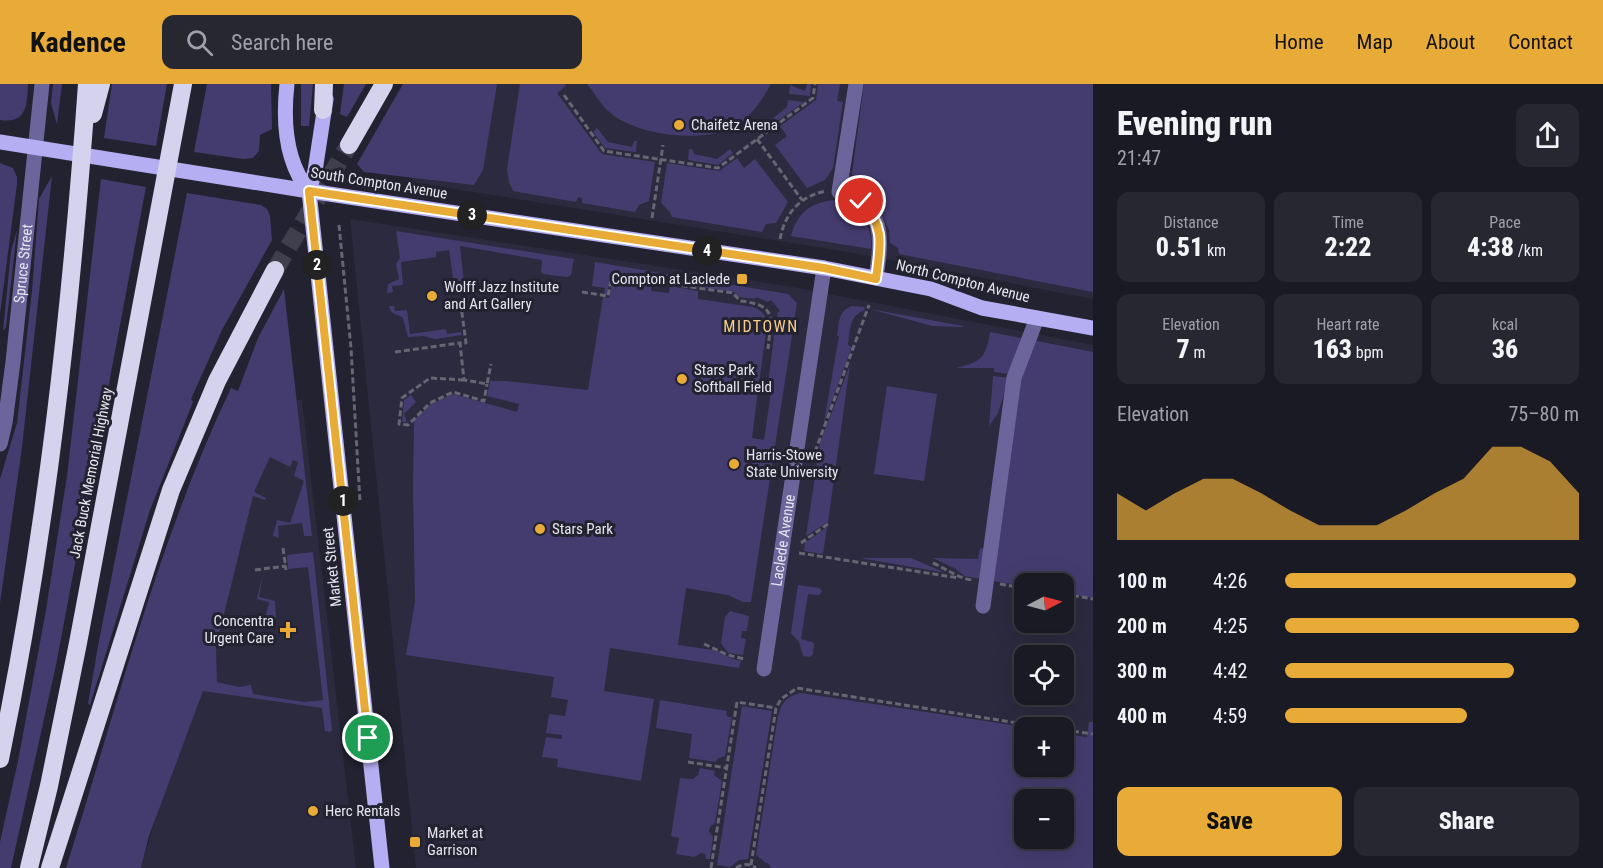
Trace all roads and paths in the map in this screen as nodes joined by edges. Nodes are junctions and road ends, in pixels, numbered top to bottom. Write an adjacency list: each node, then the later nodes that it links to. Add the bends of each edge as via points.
1 (42, 84): 18 (street, Spruce Street)
2 (87, 84): 15 (highway)
3 (101, 84): 15 (highway)
4 (183, 84): 63 (highway, Jack Buck Memorial Highway, via 78,643)
5 (285, 84): 20 (main road, Market Street, via 290,157)
6 (324, 84): 12 (highway)
7 (330, 84): 12 (main road, Market Street)
8 (384, 84): 16 (highway)
9 (815, 84): 13 (path, via 813,98)
10 (856, 84): 21 (street)
11 (564, 95): 19 (path, via 604,151)
12 (323, 110): 20 (main road, Market Street)
13 (757, 139): 19 (path, via 718,168); 22 (path)
14 (0, 141): 18 (main road, South Compton Avenue)
15 (83, 141): 59 (highway, via 48,478)
16 (349, 145)
17 (663, 145): 19 (path)
18 (35, 147): 20 (main road, South Compton Avenue); 40 (street, Spruce Street, via 12,371)
19 (661, 159): 23 (path)
20 (309, 191): 26 (main road, South Compton Avenue); 65 (main road, Market Street)
21 (839, 192): 22 (path, via 817,193); 28 (street, via 861,201 876,220 880,240)
22 (802, 201): 25 (path, via 789,214)
23 (652, 218)
24 (339, 225): 42 (path)
25 (780, 238)
26 (824, 268): 28 (main road, North Compton Avenue); 54 (street, Laclede Avenue)
27 (275, 270): 64 (highway, via 217,381 171,490)
28 (876, 279): 32 (main road, North Compton Avenue, via 931,289 982,308)
29 (469, 291): 34 (path, via 474,305 462,306 466,343)
30 (582, 292): 35 (path, via 608,296 612,276 734,293 740,301 760,304 768,311)
31 (869, 305): 41 (path)
32 (1037, 318): 33 (main road, North Compton Avenue); 51 (street, via 1014,378)
33 (1093, 328)
34 (460, 344): 36 (path); 38 (path)
35 (768, 349)
36 (395, 352)
37 (491, 364): 39 (path)
38 (465, 380): 39 (path); 39 (path, via 430,378 402,398 399,424 408,425 430,403 453,392 484,401)
39 (487, 384)
40 (0, 444)
41 (815, 452)
42 (360, 504)
43 (828, 524): 44 (path)
44 (801, 543)
45 (283, 548): 47 (path, via 286,568)
46 (799, 553): 48 (path)
47 (255, 570)
48 (959, 578)
49 (1074, 596): 50 (path)
50 (1093, 599)
51 (982, 606)
52 (704, 644): 53 (path)
53 (744, 659)
54 (764, 669)
55 (776, 708): 56 (path, via 781,699 797,688); 61 (path, via 737,702); 62 (path)
56 (1014, 722)
57 (1074, 731): 58 (path)
58 (1093, 734)
59 (0, 759)
60 (688, 762): 61 (path)
61 (727, 768): 66 (path)
62 (751, 865): 67 (path); 68 (path)
63 (29, 868)
64 (50, 868)
65 (382, 868)
66 (711, 868)
67 (736, 868)
68 (756, 868)

